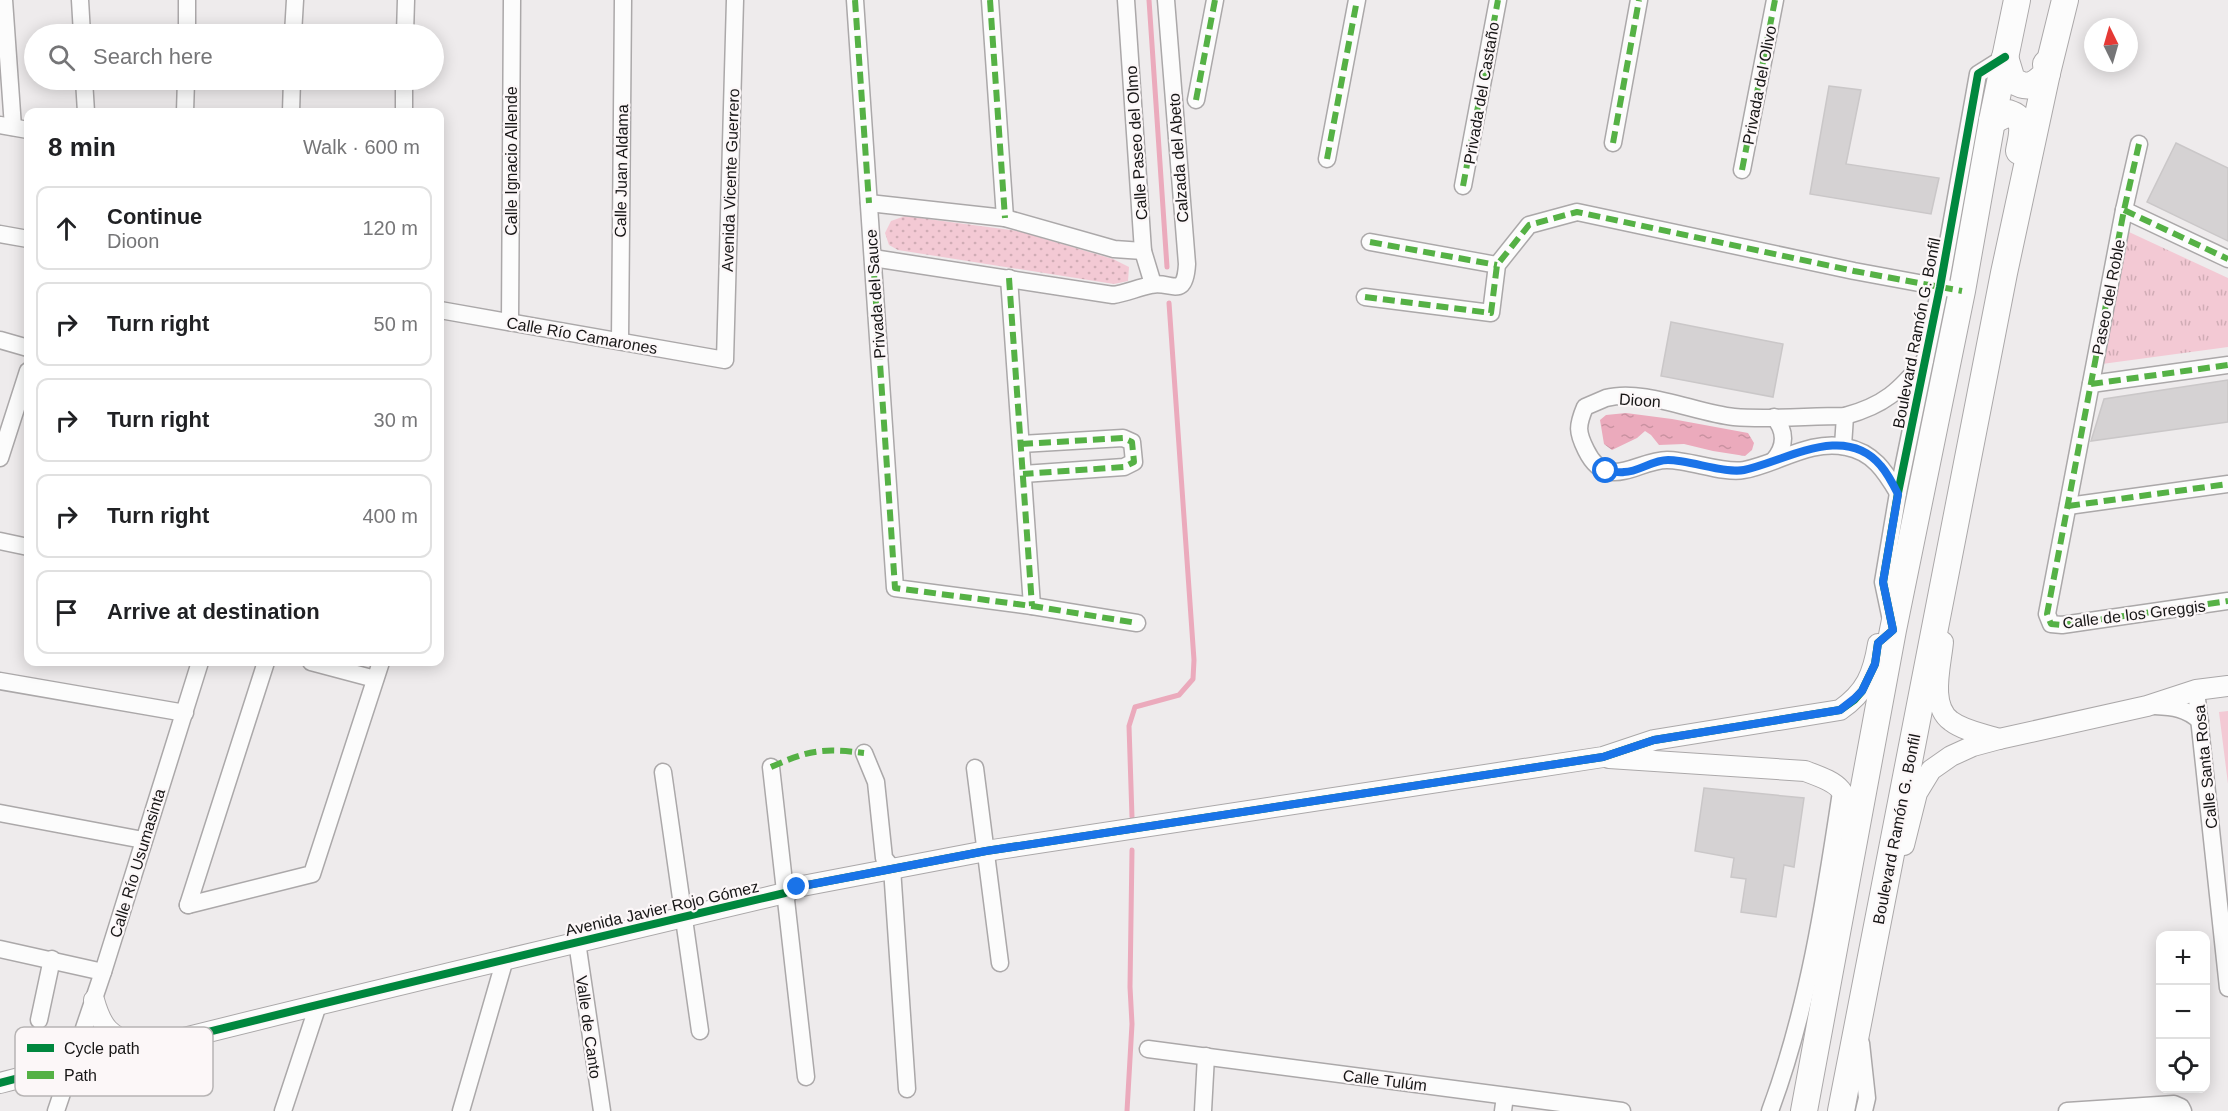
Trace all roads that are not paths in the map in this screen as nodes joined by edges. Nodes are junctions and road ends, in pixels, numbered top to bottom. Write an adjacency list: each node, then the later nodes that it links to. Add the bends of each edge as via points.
1 (4, 0): 37 (street)
2 (80, 0): 21 (street)
3 (188, 0): 22 (street)
4 (295, 0): 23 (street)
5 (406, 0): 24 (street)
6 (512, 0): 59 (street, Calle Ignacio Allende)
7 (623, 0): 61 (street, Calle Juan Aldama)
8 (735, 0): 63 (street, Avenida Vicente Guerrero)
9 (855, 0): 43 (street, Privada del Sauce)
10 (990, 0): 45 (street)
11 (1126, 0): 49 (street, Calle Paseo del Olmo)
12 (1166, 0): 55 (street, Calzada del Abeto, via 1187,264 1182,283 1175,288)
13 (1215, 0): 31 (street)
14 (1358, 0): 40 (street)
15 (1498, 0): 42 (street, Privada del Castaño)
16 (1639, 0): 38 (street)
17 (1775, 0): 41 (street, Privada del Olivo)
18 (2017, 0): 25 (main road, Boulevard Ramón G. Bonfil)
19 (2065, 0): 26 (main road, Boulevard Ramón G. Bonfil)
20 (2046, 8): 26 (main road)
21 (81, 24)
22 (187, 24)
23 (294, 24)
24 (405, 24)
25 (2005, 57): 26 (main road, via 2012,80 2022,86 2036,84); 36 (main road, Boulevard Ramón G. Bonfil); 56 (street, Boulevard Ramón G. Bonfil, via 1978,74)
26 (2047, 74): 53 (main road, Boulevard Ramón G. Bonfil)
27 (85, 90): 32 (street)
28 (186, 90): 33 (street)
29 (292, 90): 34 (street)
30 (404, 90): 35 (street)
31 (1196, 100)
32 (86, 108)
33 (185, 108)
34 (291, 108)
35 (404, 108)
36 (1992, 121): 53 (main road, via 2008,113 2022,121 2023,129 2004,228); 56 (main road, Boulevard Ramón G. Bonfil)
37 (14, 128)
38 (1613, 143)
39 (2139, 144): 44 (street, Paseo del Roble)
40 (1327, 159)
41 (1742, 170)
42 (1463, 186)
43 (869, 203): 45 (street); 50 (street, Privada del Sauce)
44 (2124, 210): 51 (street); 66 (street, Paseo del Roble)
45 (1005, 218): 49 (street, via 1114,249)
46 (0, 234): 47 (street)
47 (24, 238)
48 (1370, 242): 52 (street)
49 (1143, 251): 55 (street, Calle Paseo del Olmo)
50 (873, 258): 54 (street); 82 (street, Privada del Sauce, via 895,588)
51 (2228, 259)
52 (1497, 265): 56 (street, via 1529,225 1577,212); 57 (street, via 1491,313)
53 (2004, 273): 78 (main road, Boulevard Ramón G. Bonfil)
54 (1009, 278): 55 (street, via 1113,295); 70 (street)
55 (1153, 284)
56 (1951, 289): 64 (street, Boulevard Ramón G. Bonfil); 84 (main road, Boulevard Ramón G. Bonfil)
57 (1365, 297)
58 (444, 311): 59 (street, Calle Río Camarones)
59 (510, 322): 61 (street, Calle Río Camarones)
60 (0, 340): 62 (street)
61 (620, 341): 63 (street, Calle Río Camarones)
62 (24, 347)
63 (725, 360)
64 (1925, 360): 68 (street, Dioon, via 1902,388 1884,401); 76 (street, Boulevard Ramón G. Bonfil)
65 (2228, 365): 66 (street)
66 (2091, 384): 77 (street, Calle de los Greggis)
67 (22, 413): 72 (street)
68 (1845, 416): 69 (street, Dioon); 71 (street)
69 (1774, 417): 73 (street, via 1784,434 1781,453); 73 (street, Dioon, via 1734,417 1662,400 1626,397 1608,398 1585,407 1578,423 1590,458 1606,471 1626,472 1663,460 1685,460 1742,471)
70 (1021, 444): 74 (street); 74 (street, via 1123,438 1132,442 1134,450 1134,462 1124,467)
71 (1844, 446): 73 (street, Dioon, via 1809,449); 76 (street, Dioon, via 1872,457)
72 (0, 458)
73 (1774, 460)
74 (1023, 474): 82 (street)
75 (2228, 484): 77 (street)
76 (1898, 494): 84 (street, Boulevard Ramón G. Bonfil, via 1883,582)
77 (2068, 506): 81 (street, Calle de los Greggis, via 2047,614 2052,624)
78 (1954, 536): 96 (street, via 1938,696 1951,721); 109 (main road, Boulevard Ramón G. Bonfil)
79 (0, 541): 80 (street)
80 (24, 546)
81 (2228, 601)
82 (1032, 606): 83 (street)
83 (1137, 623)
84 (1893, 630): 98 (street, Avenida Javier Rojo Gómez, via 1878,643 1875,664 1862,691 1840,710 1654,740); 105 (main road, Boulevard Ramón G. Bonfil)
85 (199, 666): 94 (street, Calle Río Usumasinta)
86 (265, 666): 89 (street, via 188,905 312,874)
87 (326, 666): 89 (street)
88 (380, 666): 89 (street)
89 (375, 679)
90 (0, 681): 94 (street)
91 (2228, 686): 92 (street)
92 (2196, 690): 93 (street); 95 (street, Calle Santa Rosa)
93 (2148, 705): 95 (street, via 2176,707 2191,712); 96 (street)
94 (184, 713): 104 (street, Calle Río Usumasinta)
95 (2200, 721): 117 (street, Calle Santa Rosa)
96 (1999, 739): 109 (street, via 1951,756 1924,780 1917,793 1899,867)
97 (864, 753): 107 (street, via 876,782 884,858)
98 (1603, 757): 102 (street, Avenida Javier Rojo Gómez, via 1805,771 1833,782); 106 (street, Avenida Javier Rojo Gómez)
99 (771, 767): 108 (street)
100 (975, 768): 106 (street)
101 (663, 772): 110 (street)
102 (1841, 792): 105 (street, via 1848,801); 142 (street, via 1802,1004 1788,1062)
103 (0, 813): 104 (street)
104 (143, 840): 116 (street, Calle Río Usumasinta)
105 (1851, 850): 135 (main road, Boulevard Ramón G. Bonfil)
106 (986, 851): 107 (street, Avenida Javier Rojo Gómez); 115 (street)
107 (892, 868): 108 (street, Avenida Javier Rojo Gómez, via 797,887); 131 (street)
108 (785, 893): 110 (street, Avenida Javier Rojo Gómez); 128 (street)
109 (1882, 909): 121 (main road, Boulevard Ramón G. Bonfil)
110 (684, 917): 111 (street, Avenida Javier Rojo Gómez); 125 (street)
111 (577, 942): 114 (street, Avenida Javier Rojo Gómez); 139 (street, Valle de Canto)
112 (0, 949): 113 (street)
113 (52, 959): 116 (street); 120 (street)
114 (505, 959): 119 (street, Avenida Javier Rojo Gómez); 138 (street)
115 (1000, 963)
116 (103, 972): 118 (street, Calle Río Usumasinta)
117 (2228, 988)
118 (94, 1000): 122 (street, Calle Río Usumasinta); 123 (street)
119 (318, 1005): 124 (street, Avenida Javier Rojo Gómez); 137 (street)
120 (39, 1020)
121 (1859, 1024): 143 (main road, Boulevard Ramón G. Bonfil); 144 (street, Boulevard Ramón G. Bonfil, via 1867,1098)
122 (84, 1027)
123 (106, 1027)
124 (213, 1031)
125 (700, 1031)
126 (1148, 1049): 127 (street, Calle Tulúm)
127 (1206, 1056): 133 (street, Calle Tulúm); 140 (street)
128 (806, 1077)
129 (15, 1079): 130 (street, Avenida Javier Rojo Gómez)
130 (0, 1083)
131 (907, 1089)
132 (61, 1096): 136 (street, Calle Río Usumasinta)
133 (1504, 1103): 141 (street, Calle Tulúm)
134 (2182, 1109): 145 (street, via 2174,1104)
135 (1804, 1110)
136 (56, 1111)
137 (283, 1111)
138 (461, 1111)
139 (602, 1111)
140 (1203, 1111)
141 (1622, 1111)
142 (1770, 1111)
143 (1841, 1111)
144 (1864, 1111)
145 (2077, 1111)

